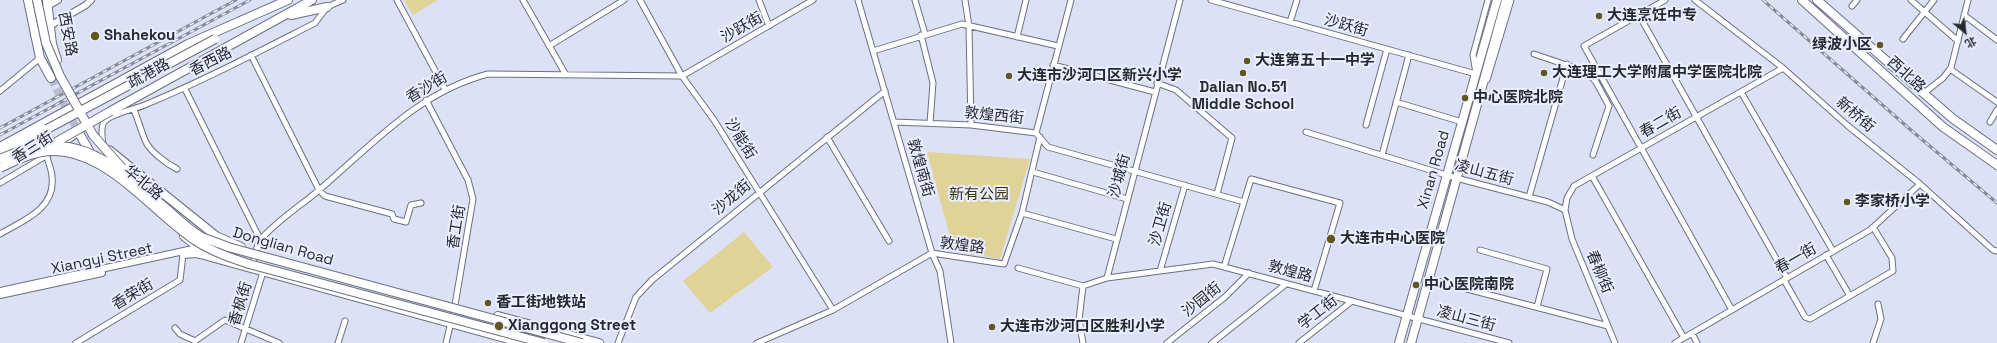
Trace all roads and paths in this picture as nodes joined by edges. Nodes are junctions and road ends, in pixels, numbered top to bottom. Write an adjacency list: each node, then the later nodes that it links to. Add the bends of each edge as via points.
1 (28, 0): 40 (main road)
2 (37, 0): 115 (main road, bridge, via 48,48 60,76 93,135)
3 (58, 0): 33 (street)
4 (91, 0): 42 (street)
5 (289, 0): 98 (main road, via 188,44); 101 (main road, bridge)
6 (312, 0): 41 (main road, 疏港路)
7 (343, 0): 36 (street, 香西路)
8 (397, 0): 73 (street)
9 (523, 0): 54 (street)
10 (624, 0): 54 (street)
11 (640, 0): 69 (street, 沙能街)
12 (759, 0): 45 (street)
13 (813, 0): 45 (street, 沙跃街)
14 (858, 0): 57 (street, 敦煌南街)
15 (916, 0): 48 (street)
16 (965, 0): 46 (street)
17 (1026, 0): 50 (street)
18 (1071, 0): 55 (street, 敦煌路)
19 (1180, 0): 71 (street, 沙城街)
20 (1210, 0): 43 (street, 沙跃街)
21 (1297, 0): 43 (street)
22 (1488, 0): 67 (street, via 1472,55)
23 (1506, 0): 34 (main road)
24 (1511, 0): 78 (street, via 1491,70)
25 (1665, 0): 38 (street)
26 (1695, 0): 64 (street, 新桥街)
27 (1802, 0): 106 (main road, 西北路, via 1943,127)
28 (1817, 0): 79 (main road, 西北路)
29 (1856, 0): 35 (street)
30 (1911, 0): 37 (street)
31 (1934, 0): 37 (street)
32 (1968, 0): 39 (street)
33 (47, 3): 40 (street); 44 (main road, 西安路)
34 (1498, 5): 67 (main road, Xinan Road); 78 (main road, Xinan Road)
35 (1852, 6)
36 (328, 7): 41 (main road); 59 (street, 香西路, via 315,22)
37 (1925, 12): 51 (street); 53 (street)
38 (1639, 15): 85 (street); 99 (street, via 1584,46)
39 (1964, 15): 52 (street); 53 (street)
40 (30, 16): 47 (main road)
41 (282, 17): 111 (main road, 疏港路, bridge)
42 (59, 21): 44 (street); 49 (street)
43 (1290, 22): 56 (street, 沙跃街)
44 (50, 26): 47 (street); 49 (main road, 西安路)
45 (769, 26): 69 (street, 沙跃街)
46 (969, 26): 48 (street, via 962,24); 50 (street); 90 (street)
47 (34, 35): 61 (main road)
48 (923, 35): 57 (street); 89 (street, via 933,83)
49 (51, 36): 66 (main road, 西安路, via 54,54)
50 (1018, 37): 55 (street)
51 (1904, 39)
52 (1997, 40)
53 (1958, 41): 65 (street)
54 (549, 46): 68 (street)
55 (1058, 46): 63 (street, 敦煌路)
56 (1387, 49): 60 (street, 沙跃街); 91 (street)
57 (873, 51): 75 (street, 敦煌南街)
58 (1534, 54): 62 (street)
59 (251, 55): 72 (street, 香西路); 119 (street)
60 (1409, 56): 67 (street, 沙跃街); 81 (street)
61 (40, 58): 70 (main road); 74 (street)
62 (1567, 64): 103 (street, via 1587,72 1596,82 1609,106); 122 (street)
63 (1053, 65): 76 (street); 95 (street, 敦煌路)
64 (1783, 68): 77 (street, 春二街); 117 (street, 新桥街, via 1848,126)
65 (1950, 70): 79 (street); 82 (street)
66 (63, 73)
67 (1476, 74): 87 (main road, Xinan Road)
68 (566, 75): 69 (street, 香沙街); 73 (street, 香沙街, via 488,74 467,79)
69 (682, 76): 120 (street, 沙能街, via 714,120)
70 (50, 78)
71 (1157, 83): 76 (street, 沙城街); 121 (street, via 1176,90 1232,138)
72 (184, 89): 83 (street, 香西路); 130 (street)
73 (445, 89): 80 (street, 香沙街)
74 (0, 91)
75 (885, 91): 86 (street, 敦煌南街); 96 (street, 沙龙街)
76 (1155, 92): 109 (street, 沙城街)
77 (1741, 92): 85 (street, 春二街); 136 (street)
78 (1480, 93): 114 (main road, Xinan Road)
79 (1924, 94): 100 (main road, 西北路)
80 (426, 100): 119 (street, 香沙街, via 377,137); 160 (street, 香工街, via 468,180 473,199)
81 (1396, 102): 87 (street); 102 (street)
82 (1997, 102)
83 (134, 110): 97 (street, 香西路, via 110,117 104,122); 108 (street, via 146,141 165,164)
84 (1997, 110): 88 (street)
85 (1696, 117): 99 (street, 春二街); 151 (street)
86 (894, 122): 89 (street, 敦煌西街); 139 (street, 敦煌南街)
87 (1462, 122): 112 (main road, Xinan Road)
88 (1990, 122)
89 (930, 123): 90 (street, 敦煌西街)
90 (971, 125): 95 (street, 敦煌西街)
91 (1366, 125)
92 (92, 127): 97 (main road)
93 (1306, 132): 102 (street, 凌山五街)
94 (79, 133): 104 (street, 香三街); 134 (main road, 华北路, via 91,156 103,169)
95 (1038, 135): 109 (street, 敦煌西街, via 1048,147); 110 (street, 敦煌路)
96 (827, 137): 120 (street, 沙龙街); 132 (street)
97 (103, 144): 133 (main road, via 199,223)
98 (0, 147)
99 (1641, 149): 113 (street, 春二街); 163 (street)
100 (1997, 150)
101 (0, 155)
102 (1382, 155): 112 (street, 凌山五街)
103 (1593, 155)
104 (46, 156): 116 (street, 香三街); 129 (street, via 53,178 46,203 34,215)
105 (0, 159): 115 (main road, Donglian Road, bridge, via 38,145 65,146 82,149)
106 (1997, 165)
107 (0, 168): 179 (main road, Donglian Road, bridge, via 38,152 63,152 84,156 112,173 196,241 223,255)
108 (177, 170)
109 (1134, 170): 118 (street, 敦煌西街); 123 (street, 沙城街)
110 (1033, 172): 123 (street); 127 (street, 敦煌路)
111 (0, 173)
112 (1447, 175): 114 (street, 凌山五街); 164 (main road, Xinan Road)
113 (1592, 176): 126 (street, 春二街, via 1574,186 1567,198); 172 (street)
114 (1456, 178): 122 (street, 凌山五街); 150 (main road, Xinan Road)
115 (133, 180): 180 (main road, Donglian Road, bridge, via 200,235 228,247)
116 (0, 183)
117 (1920, 184): 128 (street, 春一街); 137 (street, 新桥街)
118 (1185, 185): 121 (street, 敦煌西街); 146 (street, 沙卫街)
119 (319, 190): 125 (street, via 325,196 392,214 394,219 406,222 411,206); 130 (street, 香沙街)
120 (759, 192): 162 (street, 沙能街); 182 (street, 沙龙街, via 652,280 636,297)
121 (1217, 194): 124 (street, 敦煌西街)
122 (1529, 197): 126 (street, 凌山五街)
123 (1127, 199): 131 (street, 沙城街)
124 (1244, 202): 143 (street); 155 (street, via 1251,179 1340,203)
125 (421, 203)
126 (1565, 210): 168 (street, 春柳街, via 1572,239)
127 (1022, 213): 131 (street); 139 (street, 敦煌路, via 1004,264)
128 (1873, 227): 136 (street, 春一街); 157 (street, via 1892,258 1893,270)
129 (0, 234)
130 (260, 238): 138 (street)
131 (1116, 239): 149 (street, 沙城街)
132 (889, 242)
133 (230, 243): 134 (street, Xiangyi Street, via 222,242); 138 (main road)
134 (198, 248): 142 (main road, 华北路); 154 (street, Xiangyi Street)
135 (1480, 250): 161 (street, via 1547,269)
136 (1834, 251): 141 (street, 春一街)
137 (1997, 251)
138 (257, 252): 145 (street); 160 (main road)
139 (932, 253): 162 (street, 敦煌路); 184 (street, 敦煌南街, via 940,271)
140 (183, 255): 142 (street, Xiangyi Street); 156 (street, Xiangyi Street); 173 (street, 香荣街, via 180,280)
141 (1826, 255): 151 (street, 春一街); 157 (street)
142 (210, 257): 145 (main road)
143 (1224, 267): 146 (street, 敦煌路, via 1213,264); 148 (street, 敦煌路)
144 (1018, 268): 153 (street)
145 (251, 269): 147 (main road)
146 (1160, 271): 149 (street, 敦煌路)
147 (263, 272): 167 (main road); 170 (street, 香枫街)
148 (1249, 274): 152 (street, 敦煌路); 186 (street, 沙园街, via 1225,297)
149 (1107, 278): 153 (street)
150 (1428, 278): 161 (street); 165 (main road, Xinan Road)
151 (1785, 279): 157 (street, via 1805,317 1810,319); 163 (street, 春一街)
152 (1286, 284): 155 (street, 敦煌路); 187 (street)
153 (1083, 286): 185 (street, via 1079,320)
154 (0, 291)
155 (1314, 291): 158 (street, 敦煌路)
156 (0, 295)
157 (1850, 296)
158 (1352, 301): 164 (street, 敦煌路); 188 (street, 学工街)
159 (1878, 304): 195 (street, via 1881,319)
160 (456, 305): 167 (street, 香工街); 181 (main road)
161 (1537, 307): 168 (street)
162 (833, 310): 183 (street, 敦煌路)
163 (1732, 310): 171 (street, 春一街)
164 (1407, 316): 165 (street, 敦煌路); 189 (main road, Xinan Road)
165 (1418, 318): 190 (main road, Xinan Road); 191 (street, 凌山三街)
166 (345, 321): 176 (street)
167 (451, 323): 177 (street, 香工街); 178 (main road)
168 (1608, 326): 192 (street, 春柳街)
169 (174, 328): 170 (street, via 180,334 195,340 225,320)
170 (247, 329): 174 (street, 香枫街); 175 (street)
171 (1692, 333): 172 (street, 春一街); 194 (street)
172 (1684, 338): 193 (street, 春一街)
173 (76, 343)
174 (241, 343)
175 (279, 343)
176 (338, 343)
177 (446, 343)
178 (523, 343)
179 (544, 343)
180 (582, 343)
181 (599, 343)
182 (618, 343)
183 (757, 343)
184 (951, 343)
185 (1083, 343)
186 (1167, 343)
187 (1212, 343)
188 (1299, 343)
189 (1399, 343)
190 (1411, 343)
191 (1509, 343)
192 (1615, 343)
193 (1674, 343)
194 (1697, 343)
195 (1873, 343)

